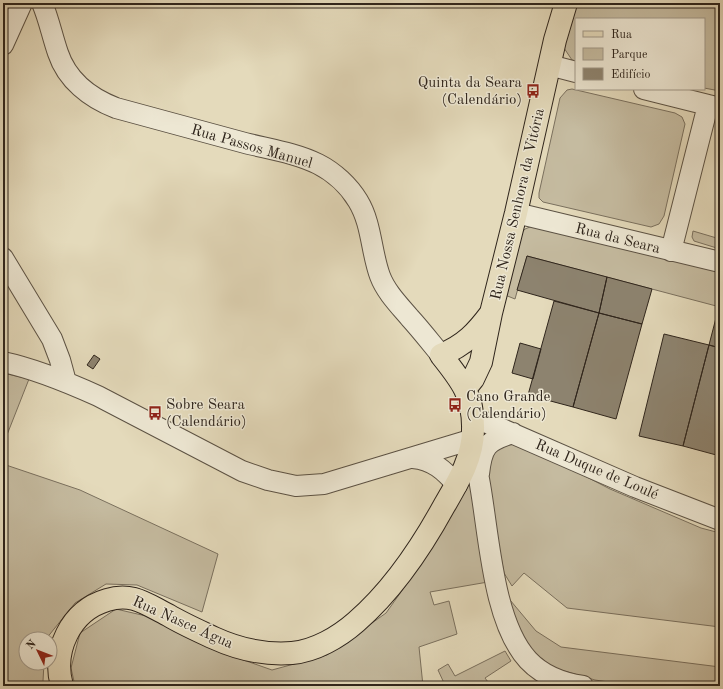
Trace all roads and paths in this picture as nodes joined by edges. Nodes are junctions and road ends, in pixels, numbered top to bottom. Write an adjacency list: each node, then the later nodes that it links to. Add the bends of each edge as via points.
1 (22, 3): 4 (street)
2 (42, 3): 14 (street, Rua Passos Manuel, via 63,65 79,86 102,103 286,153 330,171 358,200 364,212 376,264 386,288)
3 (566, 3): 5 (main road, Rua Nossa Senhora da Vitória)
4 (3, 45)
5 (549, 65): 6 (street); 9 (main road, Rua Nossa Senhora da Vitória)
6 (575, 72)
7 (648, 90): 8 (street)
8 (714, 107): 10 (street)
9 (516, 213): 10 (street, Rua da Seara); 13 (main road, Rua Nossa Senhora da Vitória)
10 (671, 251): 12 (street, Rua da Seara)
11 (3, 258): 16 (street, via 52,339)
12 (720, 262)
13 (491, 313): 14 (main road, Rua Nossa Senhora da Vitória, via 468,341 455,350); 17 (main road, Rua Nossa Senhora da Vitória, via 481,362)
14 (441, 355): 17 (main road, Rua Passos Manuel)
15 (3, 362): 16 (street)
16 (66, 382): 20 (street, via 242,471 282,484 324,484)
17 (465, 389): 19 (main road, Rua Passos Manuel, via 472,408)
18 (513, 433): 19 (street, Rua Duque de Loulé); 21 (street, via 498,438 486,447); 23 (street, Rua Duque de Loulé, via 635,487)
19 (472, 436): 20 (street); 21 (street); 22 (main road, via 464,471)
20 (413, 458): 22 (street, via 435,464)
21 (479, 478): 25 (street, via 492,565 508,629 528,661 540,671)
22 (457, 485): 24 (main road, Rua Nasce Água, via 434,525 383,595 356,622 326,642 310,650 293,653 272,654 243,649 136,599 121,596 105,600 87,610 75,621 65,636 59,664)
23 (720, 520)
24 (62, 686)
25 (582, 686)

